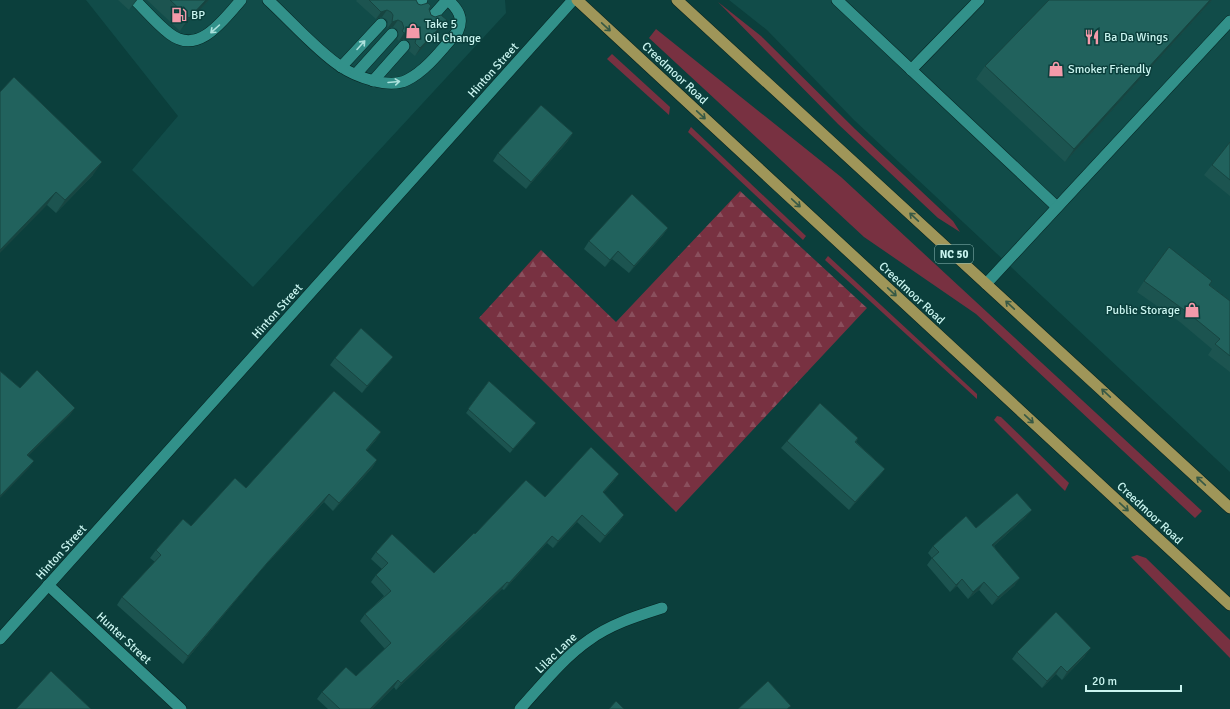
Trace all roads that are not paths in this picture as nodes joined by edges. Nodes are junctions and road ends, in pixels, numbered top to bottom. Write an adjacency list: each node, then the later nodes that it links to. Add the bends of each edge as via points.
1 (241, 0): 9 (street, one-way to 9, via 208,35 189,41 179,40 170,34)
2 (268, 0): 15 (street)
3 (447, 0): 10 (street); 18 (street, one-way to 3, via 385,83 406,81 419,73 458,31 461,24 460,15 456,7)
4 (572, 0): 22 (street, Hinton Street)
5 (577, 0): 23 (main road, Creedmoor Road, one-way to 23)
6 (677, 0): 20 (main road, NC 50, one-way to 6)
7 (838, 0): 16 (street)
8 (979, 0): 16 (street)
9 (137, 2)
10 (431, 18)
11 (1230, 21): 19 (street)
12 (381, 24): 15 (street, one-way to 12)
13 (392, 34): 17 (street)
14 (404, 46): 18 (street)
15 (337, 64): 17 (street)
16 (911, 70): 19 (street)
17 (356, 74): 18 (street)
18 (373, 80)
19 (1057, 207): 20 (street)
20 (986, 284): 21 (main road, NC 50, one-way to 20)
21 (1230, 508)
22 (48, 585): 25 (street, Hinton Street); 26 (street, Hunter Street)
23 (1230, 605)
24 (662, 608): 27 (street, Lilac Lane, via 610,627 589,640 570,656)
25 (0, 639)
26 (181, 709)
27 (520, 709)

